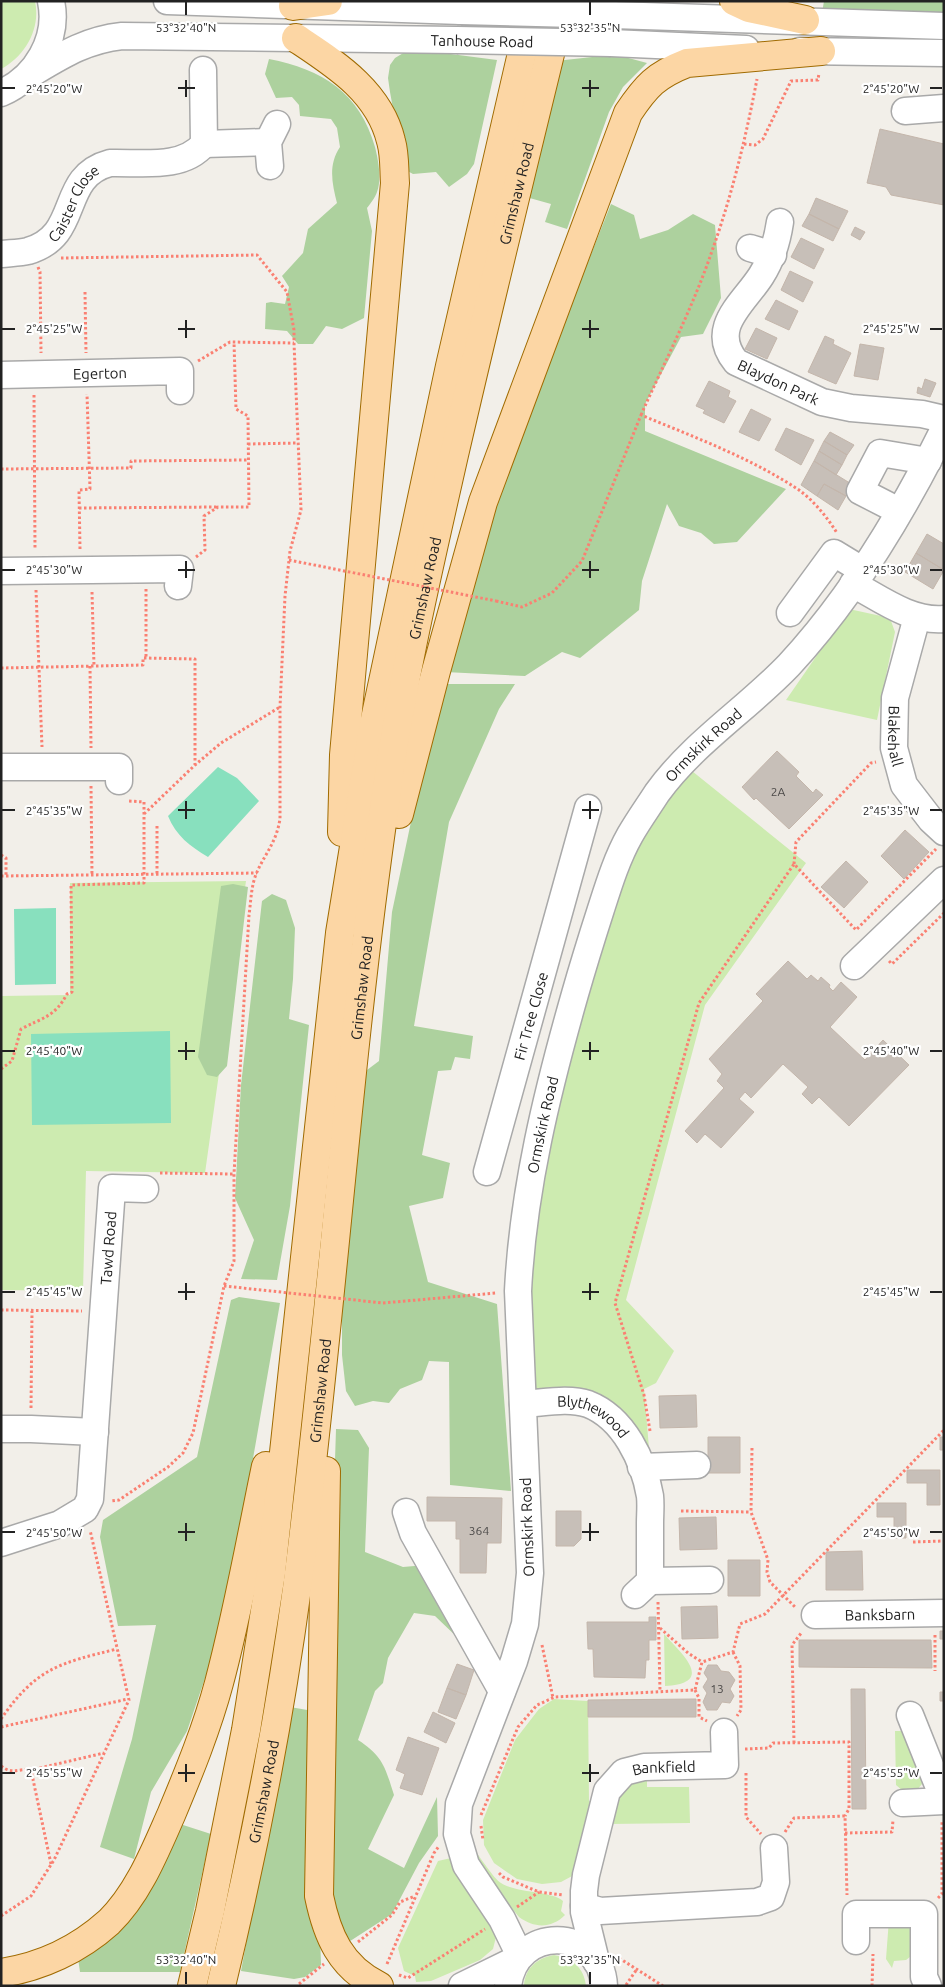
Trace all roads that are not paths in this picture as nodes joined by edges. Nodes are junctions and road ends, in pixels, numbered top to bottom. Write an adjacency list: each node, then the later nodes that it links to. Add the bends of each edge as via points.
1 (51, 1): 14 (street, via 52,30 44,54)
2 (167, 1): 7 (street, Tanhouse Road)
3 (328, 1): 7 (main road)
4 (534, 1): 40 (main road, Grimshaw Road, via 450,366 374,724)
5 (562, 1): 41 (main road, Grimshaw Road, via 424,587 385,802)
6 (734, 1): 8 (main road, via 749,8)
7 (293, 6): 8 (street, Tanhouse Road, bridge)
8 (805, 20): 9 (street, Tanhouse Road)
9 (944, 26)
10 (296, 38): 11 (street, Tanhouse Road, bridge); 14 (street, Tanhouse Road, via 103,38 69,52); 40 (main road, via 354,80 371,98 391,140 394,161 395,183 344,755)
11 (821, 52): 12 (street, Tanhouse Road); 41 (main road, via 687,63 666,71 652,82 628,113 483,502)
12 (944, 54)
13 (204, 70): 17 (street)
14 (11, 90)
15 (944, 108): 16 (street)
16 (905, 111)
17 (204, 144): 18 (street); 20 (street, Caister Close, via 198,152 180,161 100,165 76,188 62,227 32,255)
18 (272, 144)
19 (780, 222): 23 (street, Blaydon Park, via 762,251 761,277 739,304 726,328 725,341 736,362 822,402)
20 (1, 254)
21 (1, 376): 22 (street, Egerton, via 87,374)
22 (180, 381)
23 (944, 419)
24 (944, 429): 25 (street, Ormskirk Road)
25 (928, 460): 26 (street, Ormskirk Road); 26 (street, via 880,453 860,491)
26 (899, 511): 28 (street, Ormskirk Road)
27 (1, 571): 29 (street, via 146,570)
28 (858, 577): 30 (street, via 834,553); 31 (street, via 895,608); 38 (street, Ormskirk Road, via 788,666 692,754 659,791 629,836)
29 (179, 578)
30 (790, 613)
31 (917, 617): 32 (street); 36 (street, Blakehall, via 895,698 894,748 904,785)
32 (944, 619)
33 (1, 767): 34 (street, via 119,767)
34 (119, 780)
35 (588, 808): 37 (street, Fir Tree Close)
36 (939, 826)
37 (573, 860): 38 (street); 43 (street, Fir Tree Close)
38 (612, 872): 47 (street, Ormskirk Road, via 563,1037 526,1200 518,1291)
39 (944, 880): 42 (street)
40 (340, 933): 45 (main road, Grimshaw Road)
41 (368, 939): 46 (main road, Grimshaw Road)
42 (854, 966)
43 (487, 1172)
44 (145, 1189): 49 (street, Tawd Road, via 112,1188)
45 (299, 1305): 69 (main road, via 242,1586 218,1684 194,1760 161,1838 134,1892 110,1921 80,1945 52,1959); 72 (main road, Grimshaw Road, via 271,1572 246,1730)
46 (330, 1307): 70 (main road, via 318,1896 325,1924 337,1950 354,1968); 73 (main road, Grimshaw Road, via 296,1591 263,1800)
47 (523, 1404): 51 (street, Blythewood, via 568,1401 588,1404 621,1429); 57 (street, Ormskirk Road, via 530,1573 525,1624)
48 (1, 1429): 49 (street)
49 (96, 1432): 53 (street, Tawd Road, via 92,1487 85,1509 60,1524)
50 (697, 1465): 51 (street)
51 (649, 1466): 54 (street, Blythewood, via 647,1586)
52 (406, 1512): 57 (street, via 413,1533)
53 (1, 1543)
54 (710, 1580)
55 (939, 1613): 56 (street, Banksbarn)
56 (815, 1615)
57 (502, 1691): 64 (street, Ormskirk Road, via 459,1804 457,1834 466,1865)
58 (910, 1715): 61 (street)
59 (735, 1747): 63 (street, Bankfield, via 725,1765 644,1767 624,1772 606,1791 586,1875)
60 (903, 1803): 61 (street)
61 (943, 1806)
62 (774, 1848): 63 (street, via 776,1882 772,1897 757,1902 600,1911)
63 (584, 1909): 65 (street, via 567,1932); 68 (street, Bankfield)
64 (502, 1918): 65 (street, Ormskirk Road); 67 (street, Ormskirk Road)
65 (550, 1940): 67 (street, via 532,1946); 68 (street, Ormskirk Road, via 571,1942 585,1949)
66 (856, 1941): 76 (street, via 856,1914 924,1914 924,1977)
67 (519, 1958): 74 (street); 75 (street, via 511,1971)
68 (603, 1966): 71 (street, Ormskirk Road)
69 (1, 1973)
70 (388, 1975)
71 (628, 1978)
72 (192, 1986)
73 (221, 1986)
74 (462, 1986)
75 (508, 1986)
76 (928, 1986)

